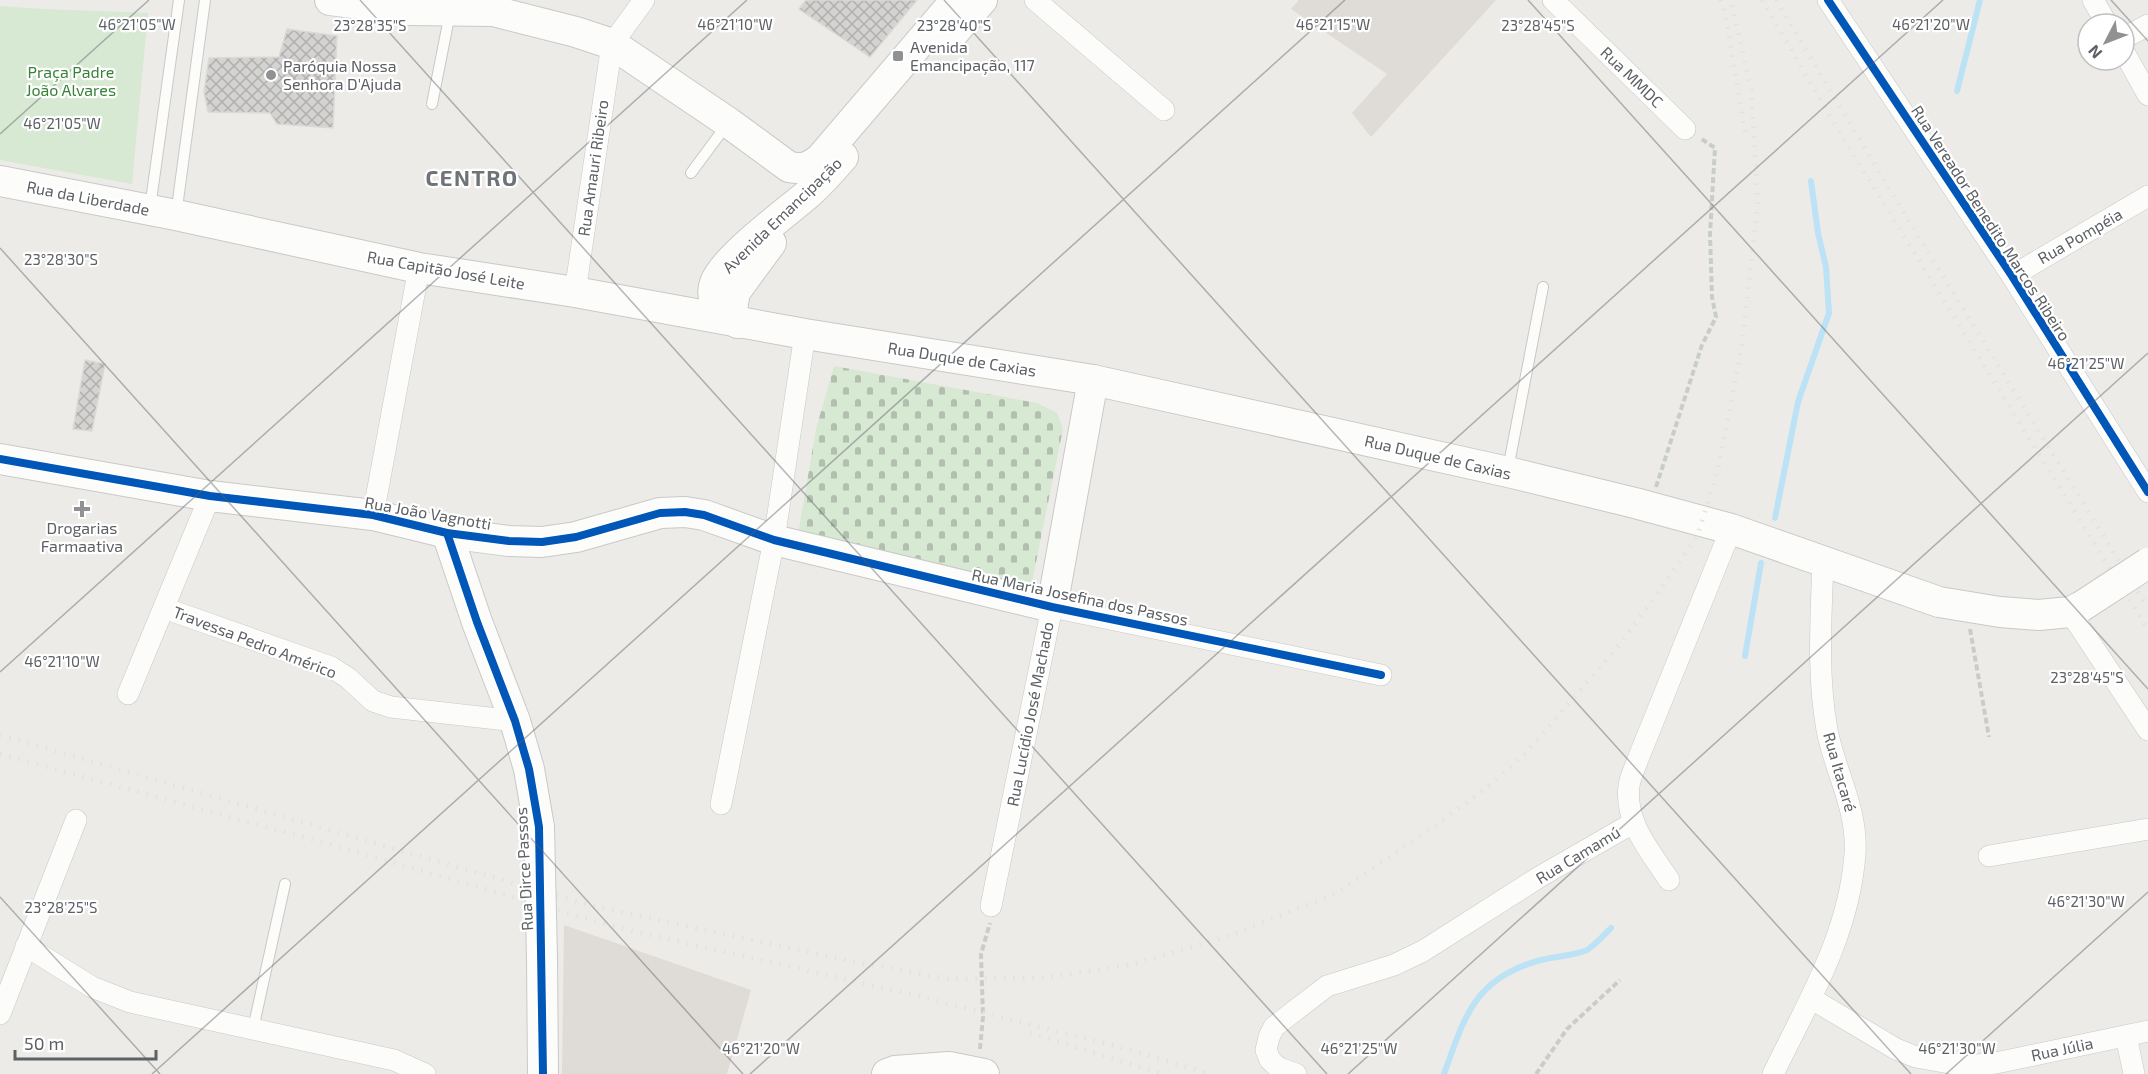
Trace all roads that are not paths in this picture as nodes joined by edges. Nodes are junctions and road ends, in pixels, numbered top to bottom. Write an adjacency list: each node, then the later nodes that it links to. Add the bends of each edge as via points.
1 (179, 0): 25 (lane)
2 (205, 0): 25 (lane)
3 (330, 0): 10 (main road)
4 (644, 0): 13 (street)
5 (956, 0): 20 (main road, Avenida Emancipação, via 821,158 805,168)
6 (982, 0): 23 (main road, Avenida Emancipação)
7 (1035, 0): 17 (street)
8 (1553, 0): 19 (street, Rua MMDC)
9 (1828, 0): 28 (street, Rua Vereador Benedito Marcos Ribeiro)
10 (392, 4): 12 (main road)
11 (494, 5): 12 (main road); 13 (main road)
12 (451, 10): 16 (lane)
13 (612, 44): 18 (main road); 30 (street, Rua Amauri Ribeiro)
14 (2135, 72): 15 (street)
15 (2148, 95)
16 (432, 104)
17 (1164, 110)
18 (729, 123): 20 (main road); 21 (lane)
19 (1685, 129)
20 (789, 167): 26 (main road, via 790,191)
21 (691, 173)
22 (0, 181): 25 (main road, Rua da Liberdade)
23 (810, 192): 26 (main road, Avenida Emancipação); 33 (main road, via 735,292 732,309)
24 (2148, 196): 28 (street, Rua Pompéia)
25 (163, 213): 27 (main road, Rua Capitão José Leite)
26 (746, 246): 31 (main road, Avenida Emancipação, via 721,271 713,291)
27 (419, 268): 30 (main road, Rua Capitão José Leite); 40 (street)
28 (2012, 276): 38 (street, Rua Vereador Benedito Marcos Ribeiro)
29 (1543, 287): 37 (lane)
30 (575, 292): 32 (main road, Rua Capitão José Leite)
31 (715, 300): 32 (main road); 33 (main road, via 726,316)
32 (681, 312): 33 (main road, Rua Capitão José Leite)
33 (738, 323): 34 (main road, Rua Duque de Caxias)
34 (805, 334): 35 (main road, Rua Duque de Caxias); 43 (street)
35 (1093, 380): 37 (main road, Rua Duque de Caxias); 46 (main road, Rua Lucídio José Machado)
36 (0, 459): 39 (main road, Rua João Vagnotti)
37 (1508, 472): 41 (main road, Rua Duque de Caxias)
38 (2148, 492)
39 (210, 496): 40 (main road, Rua João Vagnotti); 47 (street, Travessa Pedro Américo)
40 (373, 515): 42 (main road, Rua João Vagnotti)
41 (1731, 529): 44 (main road, Rua Duque de Caxias); 55 (street, Rua Camamú, via 1638,759 1629,786)
42 (447, 533): 43 (main road, Rua João Vagnotti, via 542,542 576,537 660,513 685,512); 51 (main road, Rua Dirce Passos)
43 (774, 540): 46 (main road, Rua Maria Josefina dos Passos); 53 (street)
44 (1823, 562): 48 (main road, Rua Duque de Caxias, via 1940,602 2039,615); 62 (street, Rua Itacaré, via 1823,697 1830,740 1854,819 1855,851 1843,922)
45 (2148, 562): 48 (main road, Rua Duque de Caxias, bridge)
46 (1052, 607): 49 (street, Rua Maria Josefina dos Passos); 60 (street, Rua Lucídio José Machado)
47 (164, 608): 50 (street, Travessa Pedro Américo); 51 (street, Travessa Pedro Américo, via 331,667 374,701 391,707)
48 (2076, 609): 52 (street)
49 (1381, 675)
50 (128, 694)
51 (515, 721): 71 (main road, Rua Dirce Passos, bridge, via 529,770 538,827)
52 (2148, 730)
53 (721, 804)
54 (76, 820): 61 (street)
55 (1633, 823): 58 (street); 72 (street, Rua Camamú, via 1423,951 1394,965 1328,986 1274,1028 1269,1037 1269,1060)
56 (2148, 829): 57 (street)
57 (1989, 856)
58 (1670, 880)
59 (285, 884): 64 (lane)
60 (991, 906)
61 (26, 946): 63 (street); 64 (street, via 92,987 130,1002)
62 (1812, 999): 68 (street, Rua Júlia, via 1896,1049); 73 (street, Rua Itacaré)
63 (0, 1014)
64 (253, 1029): 70 (street, via 394,1060)
65 (2148, 1031): 66 (street, Rua Júlia)
66 (2126, 1036): 68 (street, Rua Júlia, via 1996,1063); 74 (street)
67 (982, 1062): 69 (main road)
68 (1914, 1066)
69 (891, 1073)
70 (425, 1074)
71 (543, 1074)
72 (1296, 1074)
73 (1773, 1074)
74 (2134, 1074)

